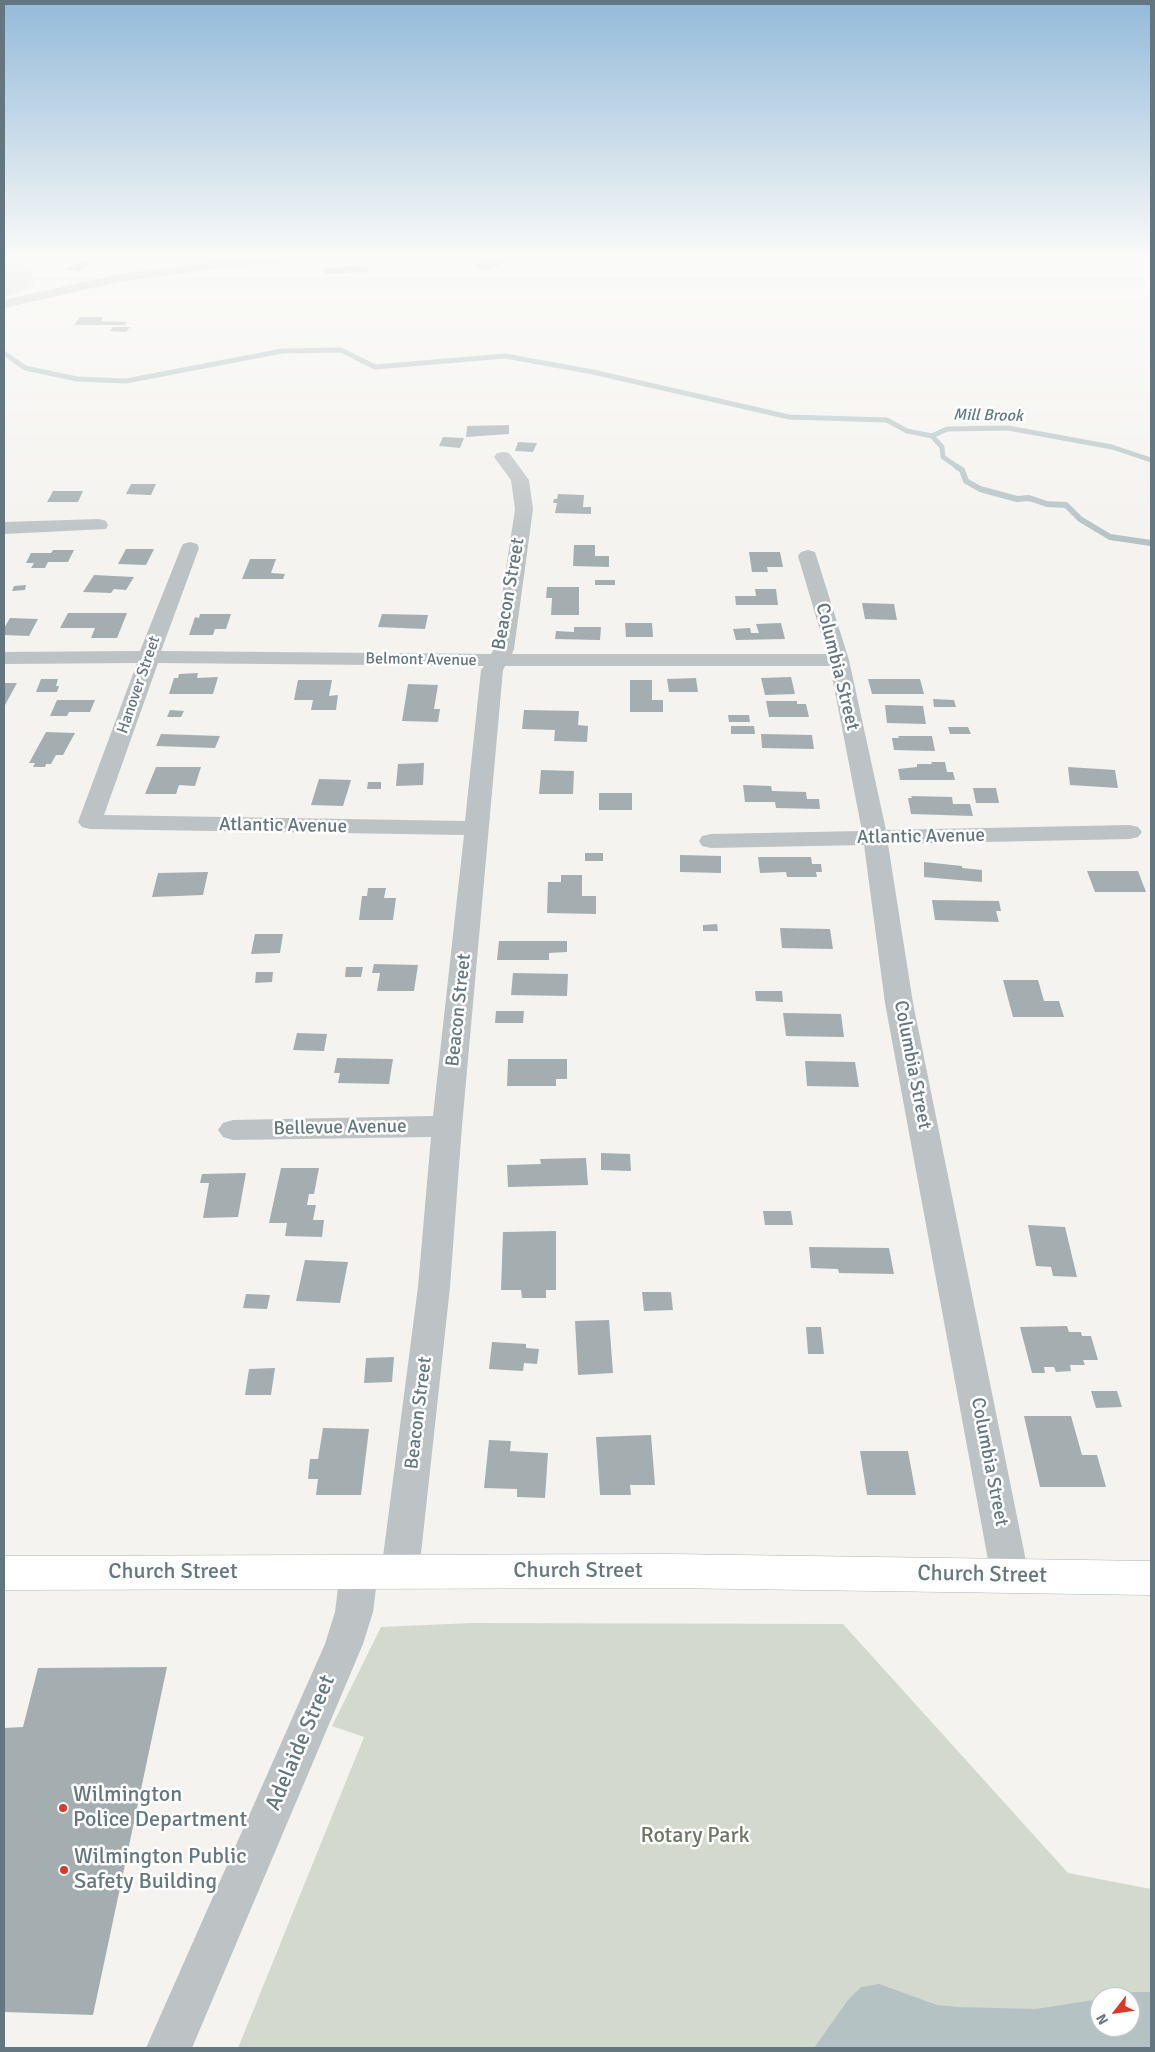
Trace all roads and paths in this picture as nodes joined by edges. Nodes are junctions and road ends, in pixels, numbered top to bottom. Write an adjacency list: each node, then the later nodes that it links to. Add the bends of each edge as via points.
1 (503, 457): 9 (street, Beacon Street, via 520,480 524,509 504,649)
2 (99, 525): 3 (street)
3 (4, 528)
4 (190, 548): 6 (street, Hanover Street)
5 (808, 556): 8 (street, Columbia Street)
6 (149, 657): 7 (street, Belmont Avenue); 9 (street, Belmont Avenue); 10 (street, Hanover Street)
7 (4, 658)
8 (839, 660): 9 (street, Belmont Avenue); 13 (street, Columbia Street)
9 (497, 661): 11 (street, Beacon Street, via 492,670)
10 (90, 822): 11 (street, Atlantic Avenue)
11 (476, 828): 15 (street, Beacon Street)
12 (1130, 832): 13 (street, Atlantic Avenue)
13 (874, 838): 14 (street, Atlantic Avenue); 20 (street, Columbia Street, via 899,1003)
14 (711, 841)
15 (448, 1126): 16 (street, Bellevue Avenue); 18 (street, Beacon Street, via 434,1287)
16 (233, 1130)
17 (359, 1572): 18 (main road, Church Street); 19 (main road, Church Street); 22 (street, Adelaide Street, via 354,1612 344,1644)
18 (400, 1572): 20 (main road, Church Street, via 668,1571)
19 (4, 1573)
20 (1010, 1576): 21 (main road, Church Street)
21 (1151, 1578)
22 (169, 2048)

